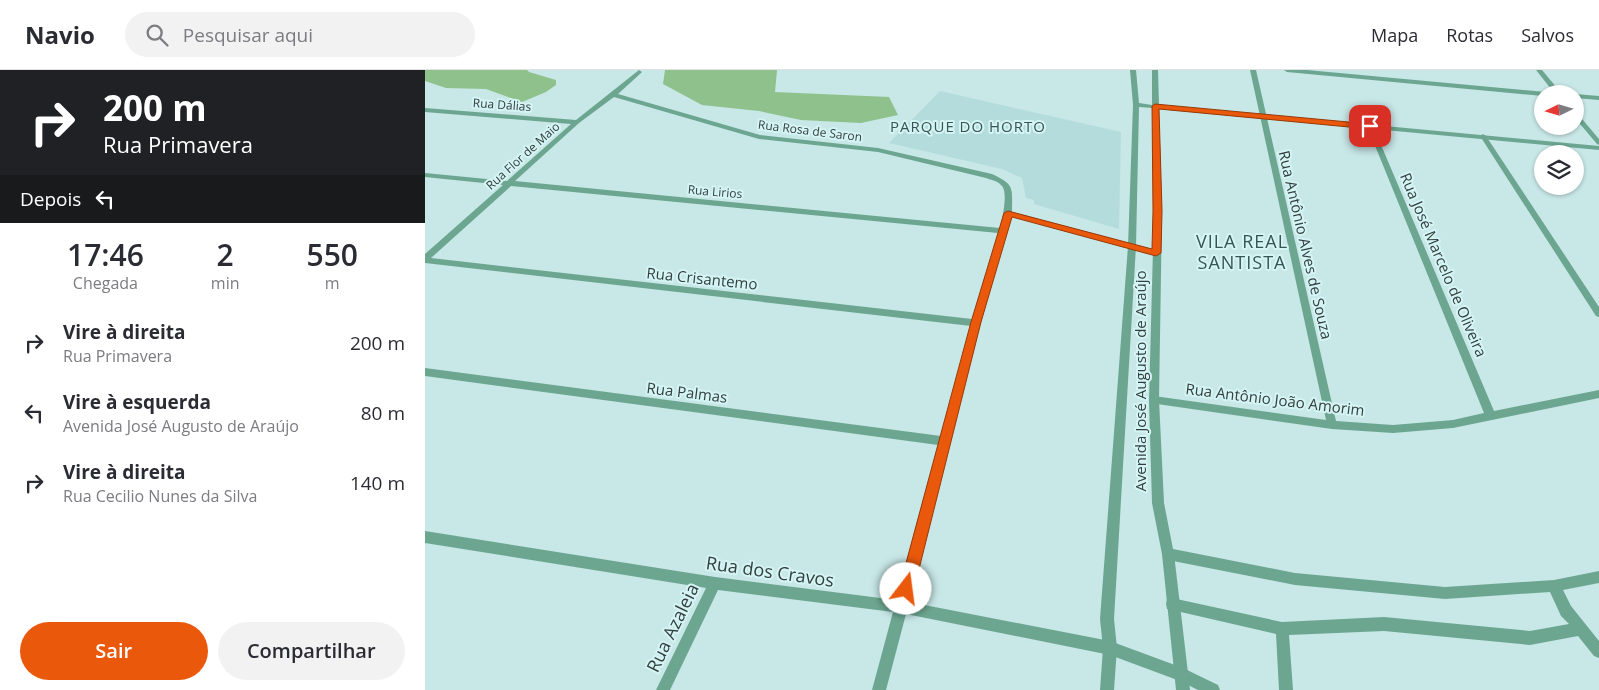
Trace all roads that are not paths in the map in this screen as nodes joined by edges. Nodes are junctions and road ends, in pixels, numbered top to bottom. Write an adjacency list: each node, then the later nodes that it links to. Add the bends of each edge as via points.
1 (1134, 70): 12 (street, Avenida José Augusto de Araújo)
2 (1155, 70): 13 (street, Avenida José Augusto de Araújo)
3 (1253, 70): 15 (street, Rua Antônio Alves de Souza)
4 (1287, 70): 8 (street)
5 (1539, 70): 7 (street)
6 (639, 72): 9 (street, Rua Flor de Maio)
7 (1552, 85)
8 (1534, 93)
9 (613, 95): 16 (street, Rua Flor de Maio); 24 (street, Rua Rosa de Saron, via 759,137 878,150 989,176 1004,183)
10 (1584, 97): 11 (street)
11 (1599, 98)
12 (1138, 105): 13 (street); 26 (street, Avenida José Augusto de Araújo)
13 (1155, 106): 15 (street); 27 (street, Avenida José Augusto de Araújo)
14 (425, 110): 16 (street, Rua Dálias)
15 (1263, 115): 18 (street); 35 (street, Rua Antônio Alves de Souza)
16 (577, 122): 23 (street, Rua Flor de Maio)
17 (1584, 125): 20 (street)
18 (1370, 126): 19 (street); 34 (street, Rua José Marcelo de Oliveira)
19 (1483, 136): 21 (street); 29 (street)
20 (1599, 143)
21 (1599, 148)
22 (425, 175): 23 (street, Rua Lirios)
23 (510, 184): 25 (street, Rua Lirios); 28 (street, Rua Flor de Maio)
24 (1008, 213): 25 (street); 26 (street)
25 (1003, 231): 30 (street)
26 (1132, 246): 27 (street); 46 (street, Avenida José Augusto de Araújo, via 1107,618)
27 (1156, 253): 33 (street, Avenida José Augusto de Araújo)
28 (425, 260): 30 (street, Rua Crisantemo)
29 (1599, 314)
30 (976, 322): 36 (street)
31 (425, 372): 36 (street, Rua Palmas)
32 (1599, 394): 34 (street, Rua Antônio João Amorim)
33 (1154, 400): 35 (street, Rua Antônio João Amorim); 38 (street, Avenida José Augusto de Araújo, via 1158,503)
34 (1490, 415): 35 (street, Rua Antônio João Amorim, via 1453,424 1393,429)
35 (1332, 425)
36 (945, 441): 43 (street)
37 (425, 537): 40 (street, Rua dos Cravos)
38 (1168, 554): 41 (street, via 1295,579 1445,593); 42 (street, Avenida José Augusto de Araújo)
39 (1599, 577): 41 (street)
40 (715, 583): 43 (street, Rua dos Cravos); 49 (street, Rua Azaleia)
41 (1554, 586): 45 (street, via 1566,611)
42 (1172, 604): 44 (street); 48 (street, Avenida José Augusto de Araújo)
43 (901, 607): 46 (street, Rua dos Cravos); 50 (street)
44 (1282, 628): 45 (street, via 1384,624 1530,638); 54 (street)
45 (1580, 629): 47 (street)
46 (1110, 648): 48 (street, Rua dos Cravos); 51 (street, Avenida José Augusto de Araújo)
47 (1599, 651)
48 (1183, 675): 52 (street, Avenida José Augusto de Araújo); 53 (street, Rua dos Cravos)
49 (663, 690)
50 (879, 690)
51 (1107, 690)
52 (1183, 690)
53 (1213, 690)
54 (1286, 690)

